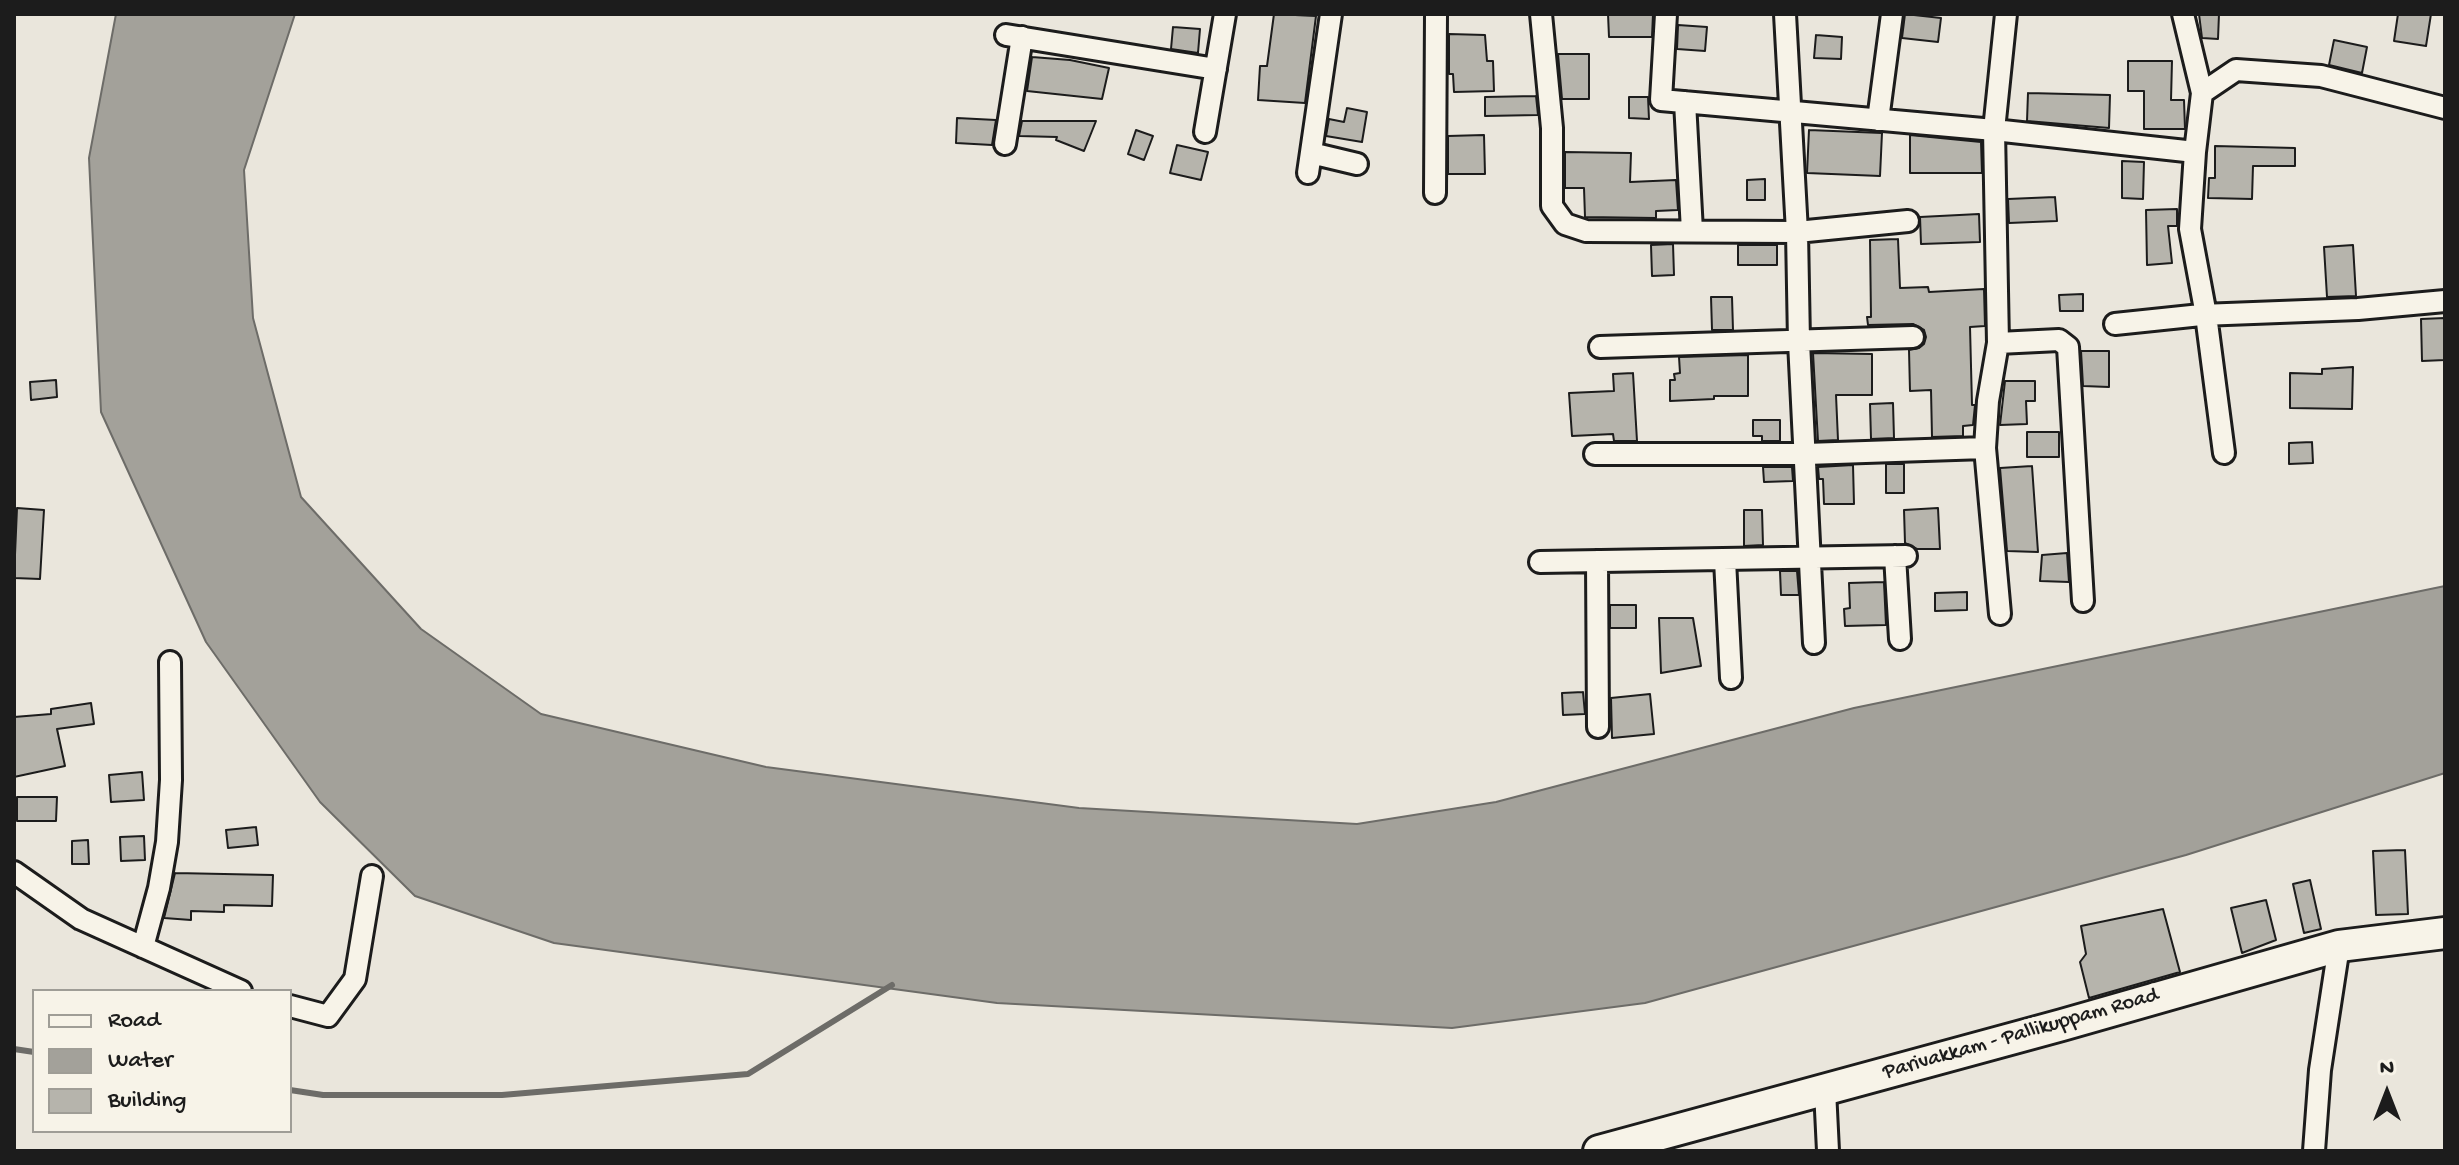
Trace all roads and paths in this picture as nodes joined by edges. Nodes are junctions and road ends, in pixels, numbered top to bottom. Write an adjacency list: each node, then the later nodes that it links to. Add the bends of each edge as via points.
1 (1225, 14): 10 (street)
2 (1331, 14): 20 (street, via 1309,163)
3 (1436, 14): 21 (street)
4 (1541, 14): 23 (street, via 1552,128 1552,206 1565,224 1586,231)
5 (1666, 14): 12 (street, via 1661,100)
6 (1785, 14): 14 (street)
7 (1892, 14): 15 (street)
8 (2006, 14): 16 (street)
9 (2183, 14): 11 (street)
10 (1216, 69): 17 (street); 18 (street, via 1014,36)
11 (2202, 93): 13 (street, via 2236,70 2321,76); 19 (street)
12 (1685, 102): 14 (street); 23 (street)
13 (2445, 108)
14 (1789, 112): 15 (street); 24 (street)
15 (1878, 120): 16 (street)
16 (1994, 130): 19 (street); 30 (street)
17 (1205, 132)
18 (1005, 144)
19 (2195, 152): 26 (street, via 2190,229)
20 (1357, 164)
21 (1435, 193)
22 (1908, 221): 24 (street)
23 (1692, 231): 24 (street)
24 (1797, 232): 29 (street)
25 (2445, 301): 26 (street)
26 (2206, 315): 27 (street); 33 (street)
27 (2115, 324)
28 (1913, 337): 29 (street)
29 (1799, 342): 31 (street); 35 (street)
30 (1998, 343): 32 (street); 40 (street, via 2059,340 2068,347)
31 (1600, 347)
32 (1985, 448): 35 (street); 41 (street)
33 (2224, 453)
34 (1595, 454): 35 (street)
35 (1806, 454): 36 (street)
36 (1810, 559): 37 (street); 42 (street, via 1900,556); 43 (street)
37 (1725, 560): 38 (street); 45 (street)
38 (1597, 561): 39 (street); 46 (street)
39 (1540, 562)
40 (2083, 601)
41 (2000, 614)
42 (1900, 639)
43 (1814, 643)
44 (170, 662): 51 (street, via 167,842)
45 (1731, 678)
46 (1598, 727)
47 (14, 872): 51 (street, via 81,919)
48 (372, 876): 53 (street, via 355,979 328,1016)
49 (2445, 933): 50 (street, Parivakkam - Pallikuppam Road)
50 (2339, 946): 54 (street, Parivakkam - Pallikuppam Road); 57 (street)
51 (143, 947): 52 (street)
52 (237, 989)
53 (292, 1007)
54 (1825, 1090): 55 (street, Parivakkam - Pallikuppam Road); 56 (street)
55 (1599, 1151)
56 (1828, 1151)
57 (2314, 1151)

